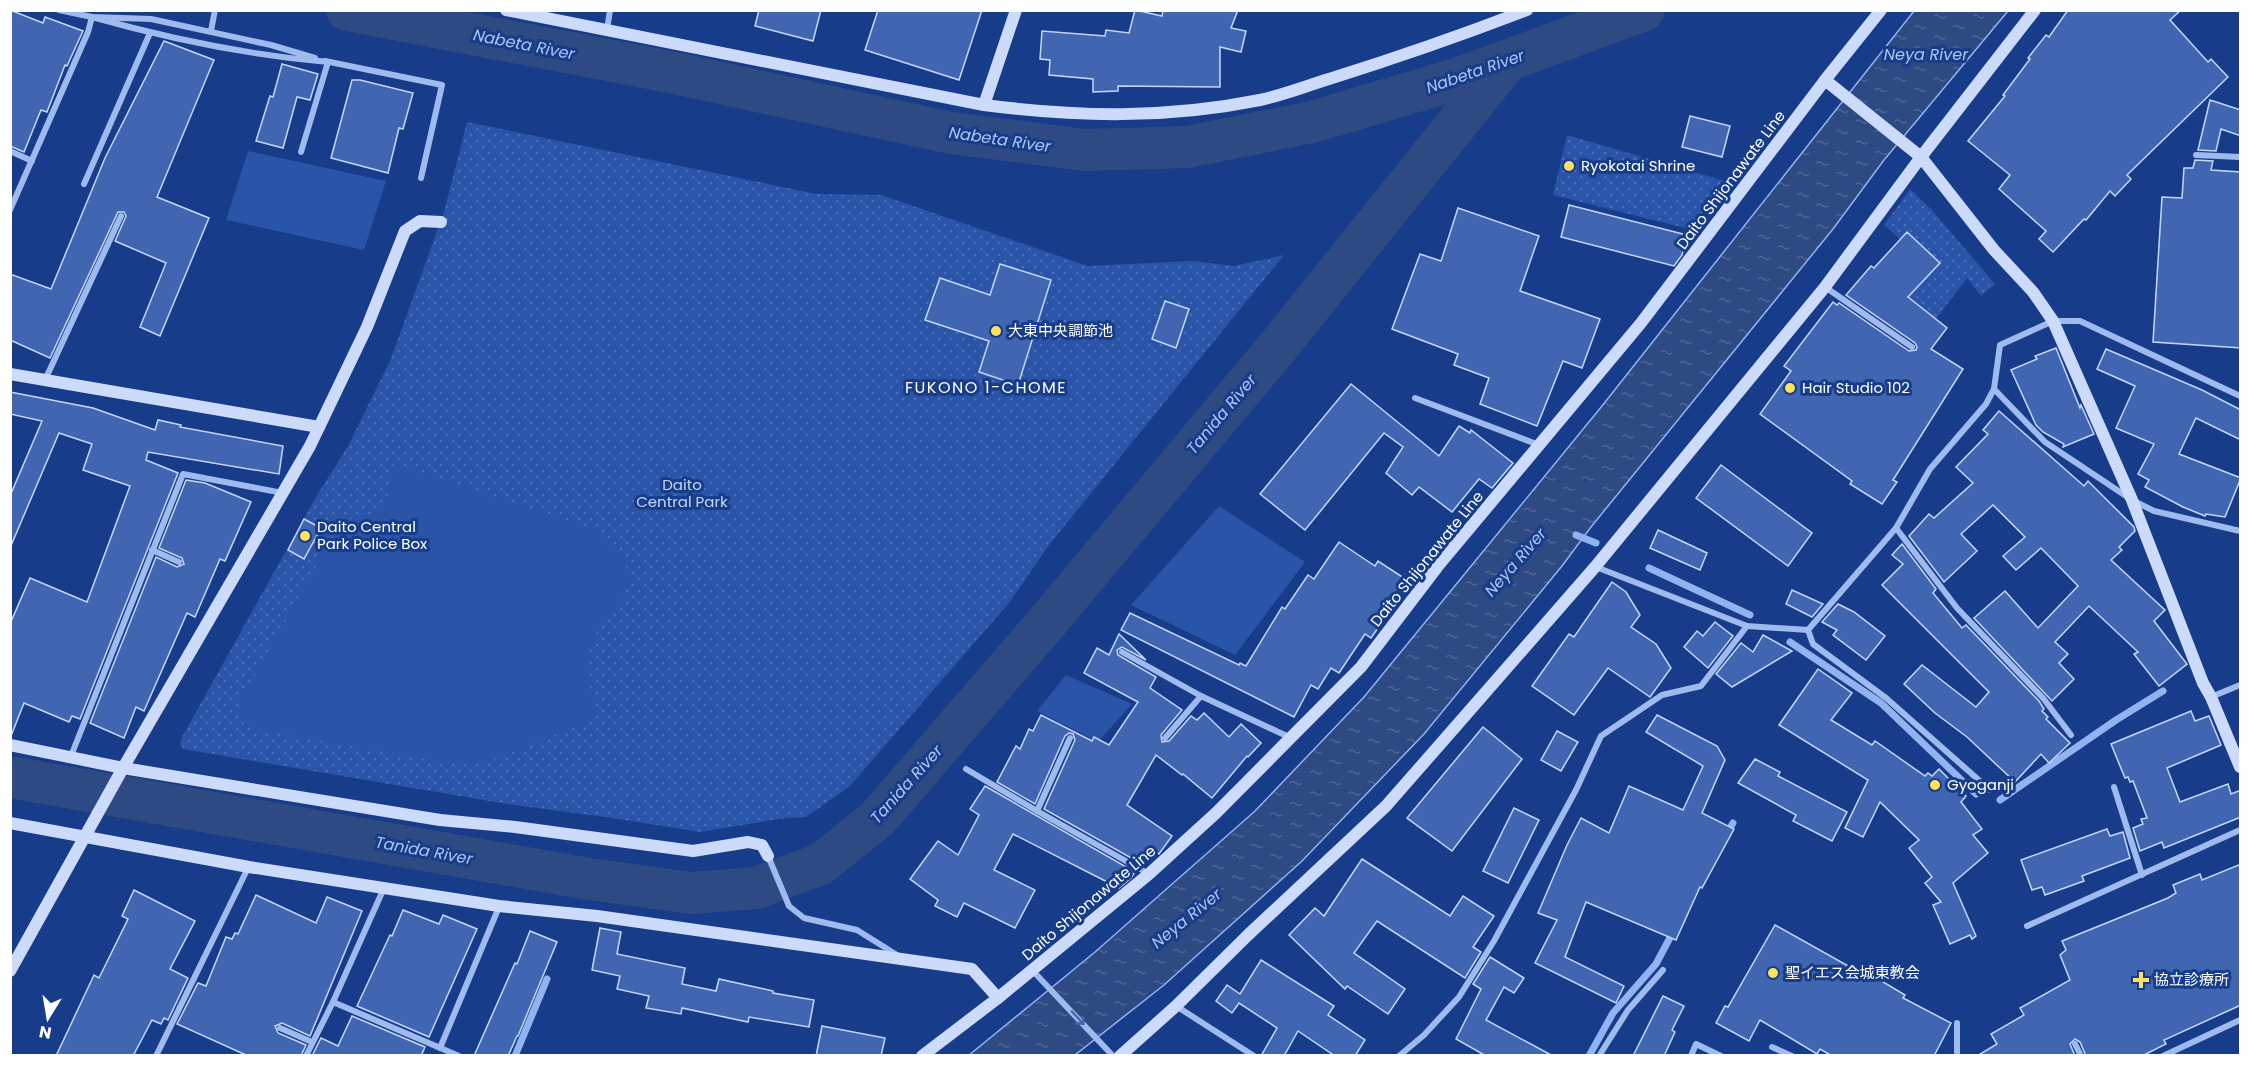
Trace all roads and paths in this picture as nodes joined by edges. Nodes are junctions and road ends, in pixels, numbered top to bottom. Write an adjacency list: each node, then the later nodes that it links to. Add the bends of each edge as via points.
1 (58, 10): 9 (street)
2 (215, 10): 11 (street)
3 (506, 10): 10 (street)
4 (610, 10): 10 (street)
5 (1016, 10): 15 (street)
6 (1527, 10): 15 (street, via 1365,68 1261,100 1120,116)
7 (1881, 10): 14 (street, Daito Shijonawate Line)
8 (2035, 10): 19 (street)
9 (92, 17): 11 (street, via 151,19); 12 (street); 21 (street)
10 (607, 30): 15 (street)
11 (211, 31): 13 (street)
12 (150, 33): 13 (street, via 270,57); 23 (street)
13 (328, 62): 17 (street); 22 (street, via 442,85)
14 (1825, 80): 19 (street); 36 (street, Daito Shijonawate Line, via 1641,323)
15 (984, 105)
16 (10, 151): 21 (street)
17 (301, 152)
18 (2196, 155): 20 (street)
19 (1920, 157): 27 (street); 28 (street)
20 (2241, 157)
21 (32, 161): 24 (street)
22 (421, 178)
23 (84, 184)
24 (10, 210)
25 (121, 216): 31 (street)
26 (441, 222): 35 (street, via 420,221 405,231 367,327)
27 (1825, 287): 29 (street); 43 (street)
28 (2053, 321): 32 (street, via 2000,345); 33 (street, via 2080,321); 38 (street)
29 (1912, 347)
30 (10, 374): 31 (street)
31 (45, 380): 35 (street)
32 (1994, 389): 38 (street, via 2045,442); 39 (street, via 1986,404 1930,469)
33 (2241, 396)
34 (1415, 398): 36 (street)
35 (319, 427): 37 (street)
36 (1539, 445): 51 (street, Daito Shijonawate Line, via 1438,566 1361,667)
37 (283, 493): 41 (street, via 183,474); 57 (street)
38 (2132, 500): 40 (street, via 2154,511); 49 (street)
39 (1896, 528): 45 (street); 50 (street, via 1957,608 2043,698)
40 (2241, 531)
41 (152, 550): 42 (street); 55 (street)
42 (179, 562)
43 (1595, 567): 44 (street); 78 (street, via 1386,806)
44 (1747, 626): 45 (street); 92 (street, via 1701,686 1662,695 1601,736 1494,941 1459,997)
45 (1808, 630): 60 (street, via 1814,644 1886,698)
46 (1122, 652): 48 (street)
47 (2241, 685): 49 (street)
48 (1201, 696): 51 (street); 53 (street)
49 (2211, 697): 56 (street)
50 (2071, 735)
51 (1289, 737): 67 (street, Daito Shijonawate Line, via 1216,813)
52 (1071, 738): 61 (street)
53 (1165, 738)
54 (10, 745): 55 (street)
55 (71, 756): 57 (street)
56 (2240, 761)
57 (123, 768): 64 (street); 65 (street, via 440,820 693,851 748,842 762,845)
58 (966, 768): 61 (street)
59 (2114, 787): 68 (street)
60 (1990, 790)
61 (1036, 811): 67 (street)
62 (10, 823): 64 (street)
63 (2241, 830): 68 (street)
64 (86, 837): 66 (street); 75 (street)
65 (768, 856): 72 (street, via 789,906 804,918 857,930)
66 (249, 867): 69 (street); 87 (street)
67 (1149, 874): 73 (street, Daito Shijonawate Line)
68 (2142, 875): 71 (street)
69 (384, 888): 70 (street); 77 (street)
70 (499, 906): 72 (street); 85 (street)
71 (2027, 926)
72 (902, 958): 76 (street, via 972,969)
73 (1032, 970): 76 (street, Daito Shijonawate Line); 86 (street, one-way to 86)
74 (1663, 970): 93 (street, via 1628,1010)
75 (10, 972)
76 (998, 998): 90 (street, Daito Shijonawate Line)
77 (333, 1002): 82 (street); 85 (street)
78 (1176, 1006): 86 (street); 91 (street)
79 (2241, 1020): 99 (street)
80 (1957, 1023): 97 (street)
81 (280, 1028): 82 (street)
82 (312, 1042): 88 (street)
83 (2075, 1044): 98 (street)
84 (1772, 1047): 96 (street)
85 (440, 1048): 89 (street)
86 (1114, 1054)
87 (156, 1056)
88 (306, 1056)
89 (459, 1056)
90 (922, 1056)
91 (1254, 1056)
92 (1399, 1056)
93 (1599, 1056)
94 (1691, 1056): 95 (street, via 1696,1044)
95 (1721, 1056)
96 (1792, 1056)
97 (1957, 1056)
98 (2081, 1056)
99 (2163, 1056)

